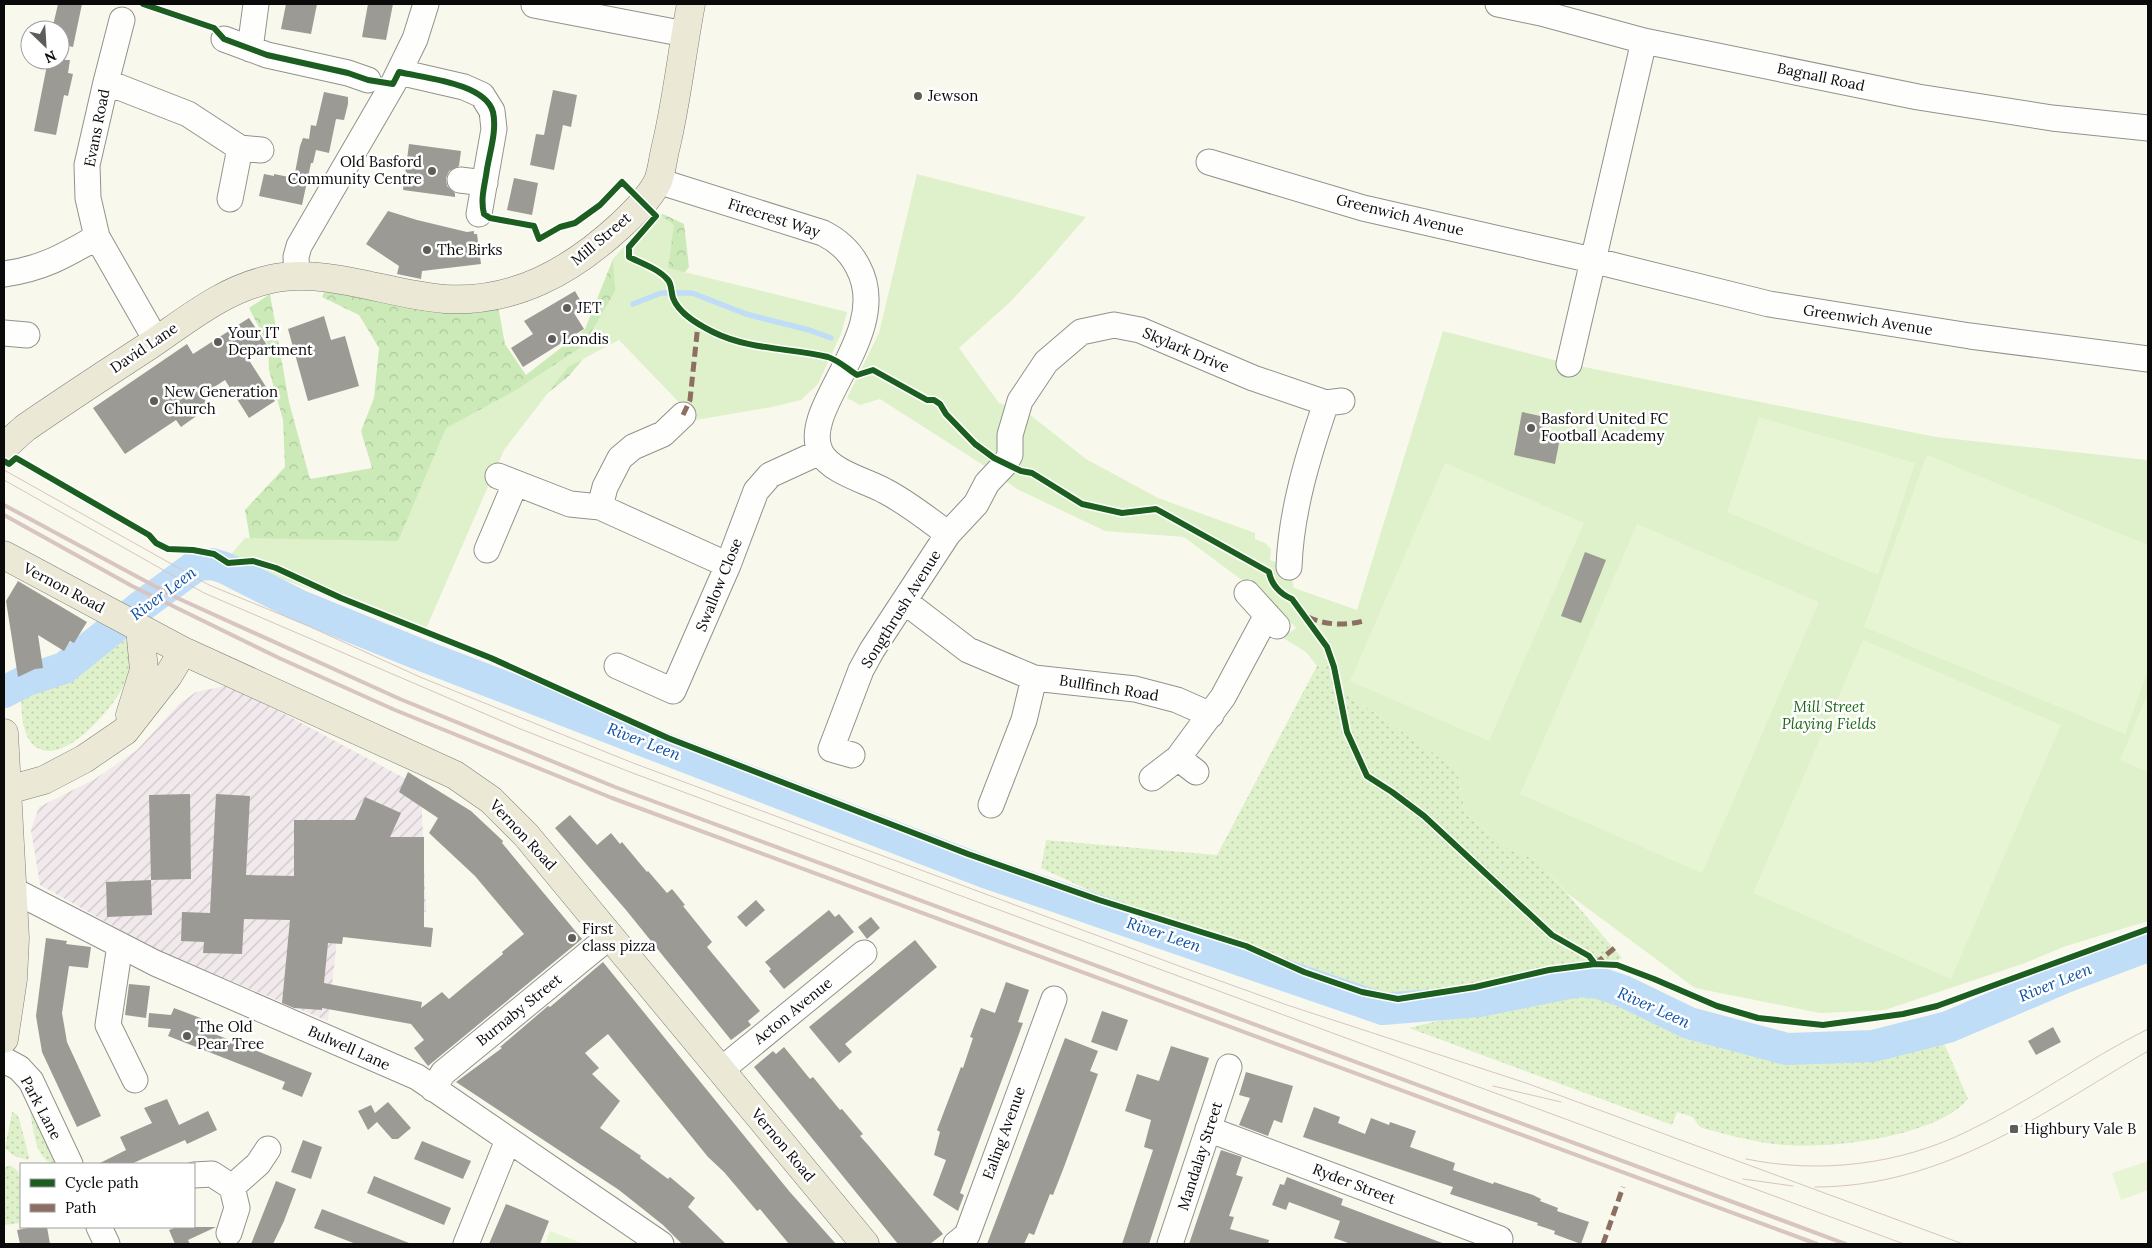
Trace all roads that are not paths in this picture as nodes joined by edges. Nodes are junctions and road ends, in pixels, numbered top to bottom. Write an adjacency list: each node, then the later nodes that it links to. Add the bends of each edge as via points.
1 (256, 4): 11 (street)
2 (426, 4): 13 (street, via 415,39)
3 (691, 4): 8 (main road, Mill Street)
4 (1498, 4): 10 (street, Bagnall Road)
5 (534, 5): 6 (street)
6 (579, 8): 8 (street)
7 (122, 20): 14 (street, Evans Road)
8 (685, 34): 18 (main road, Mill Street, via 670,130)
9 (224, 39): 11 (street)
10 (1644, 41): 15 (street, Bagnall Road, via 1918,97 2052,118); 23 (street)
11 (250, 49): 12 (street, via 267,55)
12 (356, 70)
13 (399, 72): 19 (street, via 464,87 482,95 492,111 494,129); 25 (street, via 299,246)
14 (106, 82): 20 (street, via 188,114 250,149); 22 (street, Evans Road, via 87,165 88,198)
15 (2148, 128)
16 (1209, 162): 23 (street, Greenwich Avenue, via 1363,208)
17 (460, 180): 19 (street)
18 (658, 181): 25 (main road, Mill Street, via 643,202 593,250 555,275 503,293 446,299); 31 (street, Firecrest Way, via 823,233 845,247 854,260 865,285 867,311 859,338 819,426 817,441)
19 (485, 183): 21 (street)
20 (228, 206)
21 (479, 214)
22 (97, 237): 24 (street, via 37,268); 26 (street, Evans Road)
23 (1592, 260): 27 (street, Greenwich Avenue, via 1769,304 1970,336); 28 (street)
24 (4, 274)
25 (297, 276): 26 (main road, David Lane, via 248,285 232,292)
26 (156, 340): 30 (main road, David Lane)
27 (2148, 359)
28 (1569, 364)
29 (684, 415): 32 (street, via 663,434 633,447 620,458 605,487)
30 (4, 445)
31 (820, 452): 33 (street, via 834,467 886,491); 36 (street, Swallow Close, via 770,475 756,491)
32 (600, 507): 34 (street, via 570,504 507,480); 36 (street)
33 (948, 534): 37 (street, Skylark Drive, via 976,504 987,483 1008,460 1010,435 1020,401 1046,362 1081,332 1114,325 1140,330 1253,378 1334,402 1310,452 1290,537); 39 (street, Songthrush Avenue)
34 (487, 550)
35 (4, 555): 40 (main road, Vernon Road)
36 (728, 565): 42 (street, Swallow Close, via 673,691)
37 (1288, 567)
38 (1247, 593): 44 (street, via 1273,621)
39 (904, 601): 43 (street, Bullfinch Road, via 968,650); 47 (street, Songthrush Avenue, via 861,670 838,728 831,749)
40 (140, 629): 41 (main road, Vernon Road); 45 (main road, via 144,670)
41 (183, 651): 45 (main road, via 168,676); 52 (main road, Vernon Road, via 455,775 491,800 526,835)
42 (617, 666)
43 (1034, 678): 44 (street, Bullfinch Road, via 1135,689 1177,700); 50 (street, via 1024,720)
44 (1211, 715): 48 (street, via 1187,765)
45 (125, 731): 49 (main road, via 84,759 44,780)
46 (4, 733): 49 (main road)
47 (852, 755)
48 (1152, 778)
49 (6, 790): 51 (main road)
50 (991, 805)
51 (14, 890): 53 (street, Bulwell Lane); 55 (main road, via 15,938)
52 (610, 936): 60 (main road, Vernon Road); 62 (street, Burnaby Street, via 443,1073)
53 (120, 945): 61 (street, via 108,1025); 62 (street, Bulwell Lane, via 417,1077)
54 (864, 952): 60 (street, Acton Avenue)
55 (8, 977): 57 (main road)
56 (1056, 1014): 76 (street, Ealing Avenue, via 967,1235)
57 (4, 1039)
58 (4, 1060): 66 (street, Park Lane, via 19,1068 31,1081)
59 (1229, 1067): 63 (street, Mandalay Street)
60 (721, 1070): 75 (main road, Vernon Road)
61 (135, 1080)
62 (433, 1089): 64 (street, Bulwell Lane)
63 (1208, 1129): 71 (street, Ryder Street); 77 (street, Mandalay Street)
64 (508, 1140): 73 (street); 74 (street, Bulwell Lane)
65 (268, 1149): 68 (street, via 258,1164)
66 (70, 1163)
67 (195, 1175): 68 (street, via 212,1174)
68 (232, 1186): 70 (street, via 237,1208)
69 (99, 1228): 72 (street)
70 (229, 1233)
71 (1500, 1242)
72 (107, 1244)
73 (466, 1244)
74 (662, 1244)
75 (865, 1244)
76 (956, 1244)
77 (1170, 1244)

